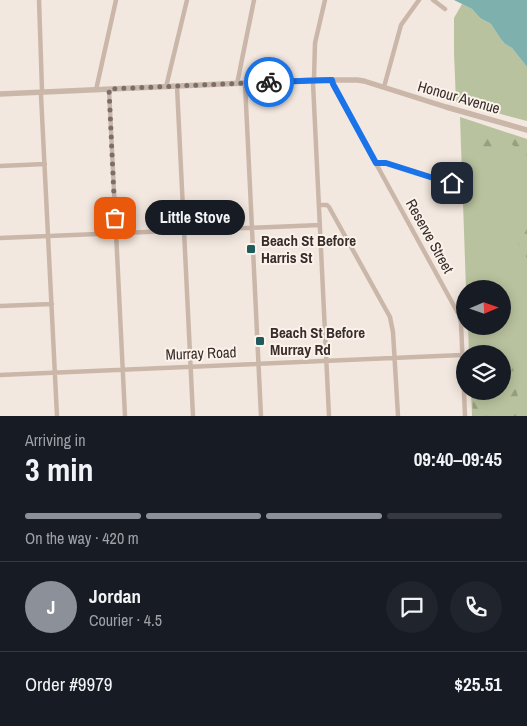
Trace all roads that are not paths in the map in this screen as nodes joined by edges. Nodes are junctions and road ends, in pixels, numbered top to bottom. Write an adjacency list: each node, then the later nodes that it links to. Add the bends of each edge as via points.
1 (39, 0): 18 (street)
2 (116, 0): 17 (street)
3 (187, 0): 14 (street)
4 (254, 0): 12 (street)
5 (325, 0): 9 (street, via 315,43)
6 (419, 0): 15 (street, via 401,24)
7 (433, 0): 8 (street)
8 (445, 9)
9 (314, 80): 10 (street, Honour Avenue); 11 (street, Honour Avenue); 25 (street)
10 (332, 80): 15 (street, Honour Avenue, via 357,80); 21 (street, Reserve Street)
11 (245, 83): 12 (street, Honour Avenue); 27 (street)
12 (237, 84): 13 (street, Honour Avenue)
13 (177, 86): 14 (street, Honour Avenue); 28 (street)
14 (166, 87): 16 (street, Honour Avenue)
15 (384, 87): 20 (street, Honour Avenue)
16 (109, 89): 17 (street, Honour Avenue); 29 (street)
17 (96, 90): 18 (street, Honour Avenue)
18 (42, 92): 19 (street, Honour Avenue); 22 (street)
19 (0, 94)
20 (527, 130)
21 (376, 163): 24 (street, via 386,163); 34 (street, Reserve Street, via 459,315)
22 (45, 164): 23 (street); 30 (street)
23 (0, 166)
24 (452, 183)
25 (319, 204): 26 (street); 36 (street, via 329,208 390,318)
26 (320, 225): 27 (street); 37 (street)
27 (252, 228): 28 (street); 38 (street)
28 (184, 231): 29 (street); 39 (street)
29 (116, 234): 30 (street); 40 (street)
30 (48, 236): 31 (street); 32 (street)
31 (0, 238)
32 (52, 304): 33 (street); 41 (street)
33 (0, 306)
34 (462, 345)
35 (456, 355): 36 (street, Murray Road)
36 (395, 358): 37 (street, Murray Road); 49 (street)
37 (326, 361): 38 (street, Murray Road); 48 (street)
38 (259, 364): 39 (street, Murray Road); 47 (street)
39 (191, 366): 40 (street, Murray Road); 46 (street)
40 (123, 369): 41 (street, Murray Road); 45 (street)
41 (55, 372): 42 (street, Murray Road); 44 (street)
42 (0, 374)
43 (464, 400): 50 (street, Reserve Street)
44 (57, 416)
45 (125, 416)
46 (194, 416)
47 (261, 416)
48 (329, 416)
49 (398, 416)
50 (465, 416)

